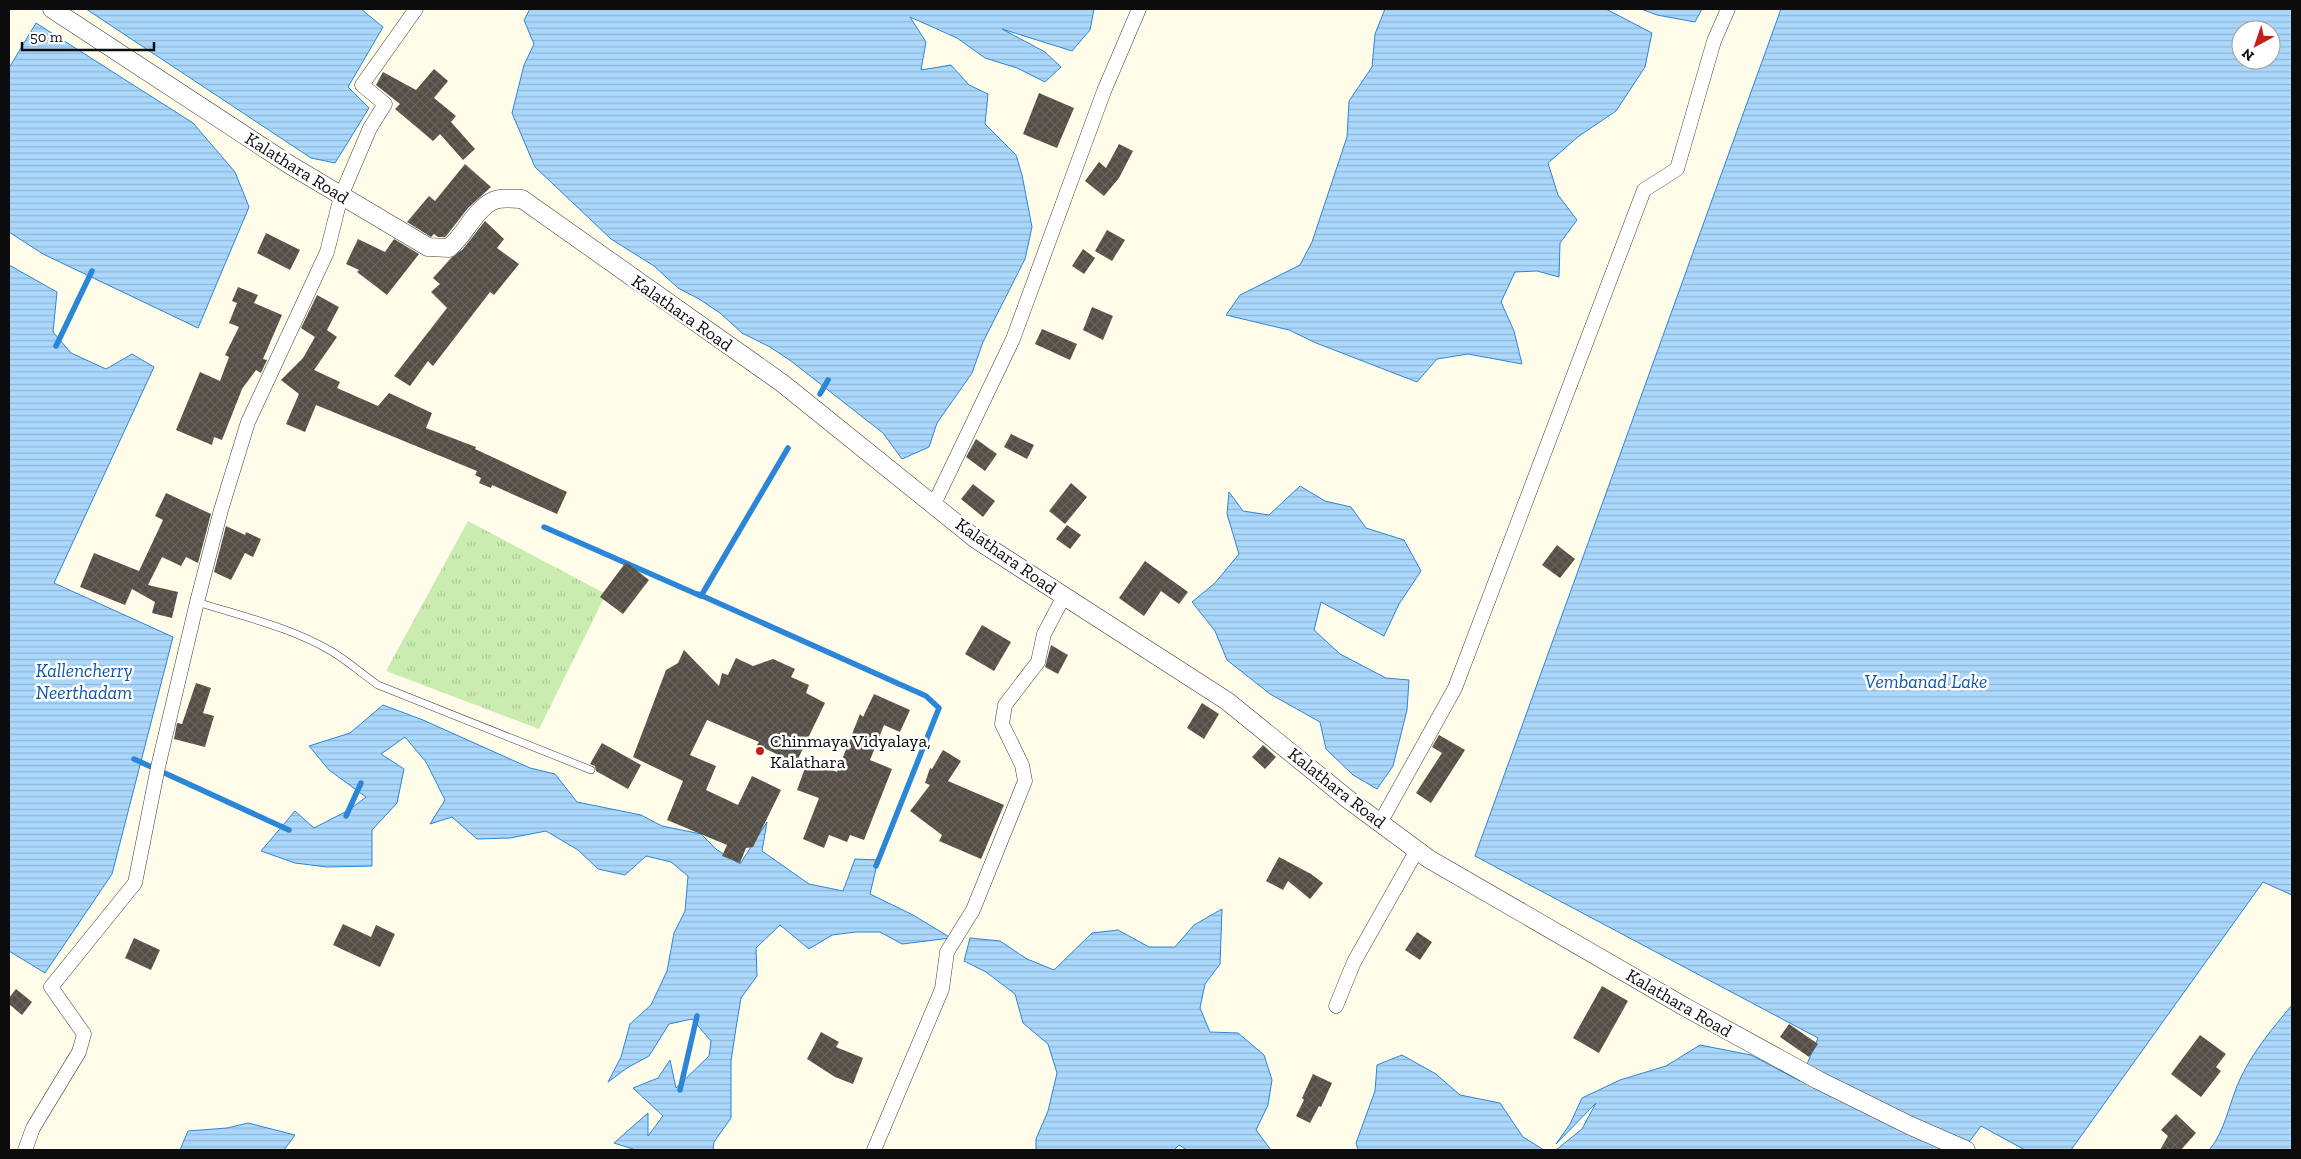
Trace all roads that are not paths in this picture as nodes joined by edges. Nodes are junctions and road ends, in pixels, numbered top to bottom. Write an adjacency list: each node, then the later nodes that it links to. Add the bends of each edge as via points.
1 (52, 9): 5 (street, Kalathara Road)
2 (416, 9): 5 (street, via 362,85 385,104 370,128)
3 (1139, 9): 6 (street, via 1104,91 1014,339)
4 (1728, 9): 10 (street, via 1714,41 1677,169 1644,190 1455,688)
5 (341, 196): 6 (street, Kalathara Road, via 428,247 441,249 449,248 460,239 480,210 494,200 522,199 782,383); 8 (street, via 327,252 248,422)
6 (934, 504): 7 (street, Kalathara Road, via 977,540)
7 (1064, 596): 10 (street, Kalathara Road, via 1227,701); 14 (street, via 1044,634 1038,662 1005,705 1002,724 1022,765 1025,780 973,910 947,952 942,989)
8 (197, 602): 9 (lane, via 285,630 329,650 378,685); 13 (street, via 158,767 135,883 51,987 84,1034 79,1052 33,1128)
9 (590, 770)
10 (1380, 823): 11 (street, Kalathara Road)
11 (1417, 850): 12 (street, via 1354,962); 15 (street, Kalathara Road, via 1685,1007 1818,1080)
12 (1336, 1006)
13 (25, 1150)
14 (874, 1150)
15 (1966, 1150)

